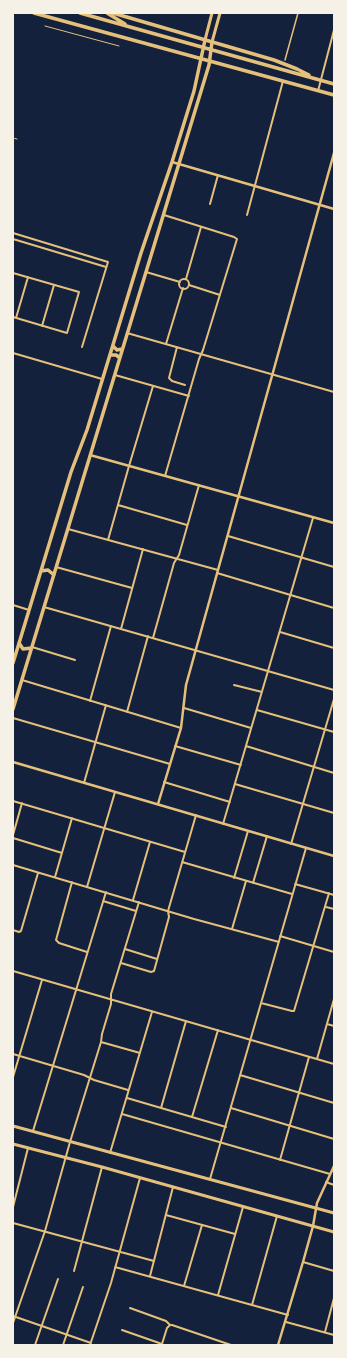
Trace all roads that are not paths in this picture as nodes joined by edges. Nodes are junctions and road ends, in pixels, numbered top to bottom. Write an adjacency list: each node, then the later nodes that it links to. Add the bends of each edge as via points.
1 (34, 13): 16 (main road)
2 (80, 13): 9 (main road)
3 (107, 13): 9 (main road)
4 (113, 13): 11 (main road)
5 (212, 13): 11 (main road)
6 (220, 13): 12 (main road)
7 (298, 13): 18 (street)
8 (45, 26): 13 (lane)
9 (130, 27): 14 (main road)
10 (334, 30): 20 (street)
11 (204, 40): 12 (main road); 14 (main road)
12 (212, 42): 15 (main road); 19 (main road, via 283,63)
13 (119, 46)
14 (203, 48): 15 (main road); 16 (main road)
15 (211, 50): 17 (main road); 19 (main road)
16 (201, 58): 17 (main road); 28 (main road, via 194,91)
17 (210, 60): 21 (main road); 29 (main road)
18 (285, 60)
19 (314, 78): 20 (main road)
20 (320, 80): 22 (main road); 23 (street)
21 (283, 81): 23 (main road); 31 (street)
22 (334, 84)
23 (318, 90): 24 (main road)
24 (334, 95)
25 (13, 138): 26 (lane)
26 (17, 139)
27 (334, 153): 33 (street)
28 (172, 162): 29 (street); 39 (main road)
29 (179, 164): 30 (street); 35 (main road)
30 (218, 175): 31 (street); 32 (street)
31 (255, 186): 33 (street); 36 (street)
32 (210, 204)
33 (320, 204): 34 (street); 67 (street)
34 (334, 208)
35 (163, 215): 37 (street); 40 (main road)
36 (247, 215)
37 (201, 227): 46 (street); 53 (street, via 236,238)
38 (13, 233): 42 (street, via 108,262)
39 (147, 235): 40 (main road); 51 (main road)
40 (156, 238): 43 (main road)
41 (13, 239): 42 (street)
42 (106, 266): 59 (street)
43 (146, 272): 47 (street); 52 (main road)
44 (13, 273): 45 (street)
45 (28, 277): 48 (street); 54 (street)
46 (186, 279): 47 (street); 49 (street)
47 (180, 282): 50 (street)
48 (54, 285): 55 (street); 55 (street, via 79,292 73,313 67,333)
49 (189, 285): 50 (street); 53 (street)
50 (183, 288): 57 (street)
51 (130, 289): 52 (main road); 58 (main road)
52 (140, 292): 56 (main road)
53 (220, 294): 63 (street)
54 (14, 318): 55 (street)
55 (42, 326)
56 (127, 333): 57 (street); 61 (main road)
57 (166, 344): 60 (street)
58 (113, 346): 61 (main road, via 117,350); 64 (main road)
59 (82, 347)
60 (177, 347): 63 (street); 69 (street, via 169,378)
61 (122, 349): 65 (main road)
62 (13, 352): 68 (street)
63 (201, 354): 67 (street); 72 (street)
64 (110, 355): 65 (main road); 68 (main road)
65 (120, 358): 66 (main road)
66 (115, 374): 70 (street); 73 (main road)
67 (272, 374): 71 (street); 77 (street)
68 (103, 379): 90 (main road)
69 (185, 385)
70 (153, 386): 72 (street); 74 (street)
71 (334, 392)
72 (189, 396): 75 (street)
73 (90, 455): 74 (street); 82 (main road)
74 (128, 466): 75 (street); 78 (street)
75 (165, 476): 76 (street)
76 (199, 485): 77 (street); 81 (street)
77 (238, 496): 79 (street); 83 (street)
78 (118, 505): 81 (street); 84 (street)
79 (313, 518): 80 (street); 86 (street)
80 (334, 523)
81 (187, 525): 87 (street)
82 (68, 528): 84 (street); 88 (main road)
83 (227, 536): 86 (street); 91 (street)
84 (108, 540): 85 (street)
85 (143, 549): 87 (street); 93 (street)
86 (301, 558): 89 (street); 94 (street)
87 (177, 559): 91 (street); 103 (street)
88 (56, 567): 92 (main road); 93 (street)
89 (334, 568)
90 (41, 571): 92 (main road, via 48,570); 98 (main road)
91 (217, 572): 94 (street); 107 (street)
92 (54, 575): 96 (main road)
93 (132, 588): 100 (street)
94 (291, 595): 97 (street); 101 (street)
95 (13, 605): 98 (street)
96 (44, 607): 99 (street); 105 (main road)
97 (334, 608)
98 (29, 610): 104 (main road)
99 (112, 626): 100 (street); 116 (street)
100 (120, 629): 102 (street)
101 (280, 632): 106 (street); 110 (street)
102 (148, 636): 103 (street); 121 (street)
103 (153, 638): 107 (street)
104 (19, 642): 105 (main road, via 23,649); 109 (main road)
105 (32, 647): 108 (street); 111 (main road)
106 (334, 648)
107 (196, 650): 110 (street); 118 (street, via 185,689)
108 (75, 660)
109 (13, 663)
110 (268, 670): 113 (street); 114 (street)
111 (22, 680): 116 (street); 119 (main road)
112 (234, 685): 114 (street)
113 (334, 690)
114 (262, 692): 120 (street)
115 (334, 699): 125 (street)
116 (90, 701): 117 (street)
117 (106, 706): 121 (street); 127 (street)
118 (183, 708): 123 (street); 124 (street)
119 (13, 709)
120 (257, 710): 124 (street); 125 (street)
121 (127, 712): 123 (street)
122 (13, 718): 127 (street)
123 (181, 728): 128 (street)
124 (251, 728): 129 (street)
125 (325, 729): 126 (street); 133 (street)
126 (334, 732)
127 (96, 742): 131 (street); 135 (street)
128 (175, 746): 131 (street); 132 (street)
129 (246, 746): 132 (street); 133 (street)
130 (13, 762): 135 (street)
131 (170, 764): 136 (street)
132 (241, 765): 137 (street)
133 (314, 767): 134 (street); 143 (street)
134 (334, 772)
135 (84, 782): 138 (street)
136 (164, 782): 140 (street); 142 (street)
137 (235, 784): 140 (street); 143 (street)
138 (116, 792): 142 (street); 148 (street)
139 (13, 801): 141 (street)
140 (230, 802): 147 (street)
141 (22, 803): 146 (street); 150 (street)
142 (158, 804): 145 (street)
143 (303, 804): 144 (street); 154 (street)
144 (334, 813)
145 (196, 815): 147 (street); 157 (street)
146 (72, 818): 148 (street); 156 (street)
147 (224, 824): 149 (street)
148 (105, 828): 153 (street); 168 (street)
149 (248, 831): 151 (street); 163 (street)
150 (13, 835)
151 (267, 836): 154 (street); 166 (street)
152 (13, 838): 156 (street)
153 (150, 841): 157 (street); 173 (street)
154 (292, 844): 155 (street)
155 (306, 848): 158 (street); 167 (street)
156 (62, 852): 162 (street)
157 (185, 852): 159 (street)
158 (334, 856)
159 (182, 862): 163 (street); 178 (street)
160 (13, 865): 161 (street)
161 (38, 872): 162 (street); 181 (street, via 20,931)
162 (54, 877): 165 (street)
163 (234, 878): 164 (street)
164 (246, 881): 166 (street); 180 (street)
165 (72, 882): 168 (street); 186 (street, via 56,941)
166 (253, 883): 170 (street)
167 (296, 884): 170 (street); 171 (street)
168 (88, 887): 169 (street)
169 (106, 892): 173 (street); 174 (street)
170 (292, 894): 182 (street)
171 (329, 894): 172 (street); 176 (street)
172 (334, 895)
173 (133, 900): 175 (street)
174 (103, 901): 179 (street); 186 (street)
175 (139, 902): 178 (street); 179 (street)
176 (325, 907): 177 (street); 184 (street)
177 (334, 909)
178 (168, 910): 180 (street); 188 (street, via 169,917)
179 (136, 911): 185 (street)
180 (232, 929): 183 (street)
181 (13, 930)
182 (280, 936): 183 (street); 184 (street)
183 (279, 942): 195 (street)
184 (314, 946): 187 (street); 195 (street, via 294,1011)
185 (125, 949): 188 (street); 189 (street)
186 (87, 952): 192 (street)
187 (334, 952)
188 (157, 959): 189 (street, via 153,972)
189 (121, 963): 194 (street)
190 (13, 971): 191 (street)
191 (42, 980): 192 (street); 206 (street)
192 (76, 989): 194 (street); 210 (street)
193 (334, 999): 196 (street)
194 (111, 1000): 197 (street); 203 (street)
195 (261, 1003): 202 (street)
196 (333, 1009): 199 (street)
197 (152, 1012): 198 (street); 204 (street)
198 (186, 1021): 201 (street); 218 (street)
199 (327, 1024): 200 (street); 208 (street)
200 (334, 1026)
201 (218, 1030): 202 (street); 221 (street)
202 (251, 1040): 207 (street); 211 (street)
203 (101, 1042): 204 (street); 212 (street)
204 (140, 1053): 214 (street)
205 (13, 1054): 206 (street)
206 (19, 1056): 210 (street); 213 (street)
207 (309, 1057): 208 (street); 215 (street)
208 (317, 1059): 209 (street)
209 (334, 1064)
210 (53, 1066): 212 (street); 225 (street)
211 (240, 1075): 215 (street); 219 (street)
212 (89, 1077): 214 (street); 227 (street)
213 (13, 1078)
214 (129, 1090): 216 (street)
215 (299, 1092): 217 (street); 223 (street)
216 (127, 1098): 218 (street); 220 (street)
217 (334, 1103)
218 (161, 1108): 221 (street)
219 (231, 1108): 223 (street); 224 (street)
220 (122, 1114): 228 (street); 231 (street)
221 (192, 1117): 224 (street)
222 (13, 1126): 225 (main road)
223 (290, 1126): 226 (street); 233 (street)
224 (226, 1127): 228 (street)
225 (33, 1131): 227 (main road)
226 (334, 1139)
227 (70, 1142): 231 (main road); 232 (street)
228 (221, 1143): 233 (street); 238 (street)
229 (13, 1144): 230 (main road)
230 (28, 1148): 232 (main road); 243 (street)
231 (110, 1152): 238 (main road)
232 (66, 1158): 235 (main road); 251 (street)
233 (280, 1160): 236 (street)
234 (334, 1166): 236 (street)
235 (102, 1168): 237 (main road); 254 (street)
236 (330, 1174): 239 (street)
237 (140, 1178): 241 (main road); 255 (street)
238 (210, 1179): 244 (main road)
239 (326, 1182): 240 (street); 244 (street)
240 (334, 1185)
241 (174, 1187): 242 (main road); 246 (street)
242 (243, 1206): 247 (main road); 253 (street)
243 (13, 1207)
244 (316, 1208): 245 (main road); 250 (street)
245 (334, 1213)
246 (166, 1215): 249 (street); 256 (street)
247 (277, 1216): 250 (main road); 267 (street)
248 (13, 1223): 251 (street)
249 (202, 1225): 253 (street); 263 (street)
250 (313, 1226): 252 (main road); 257 (street)
251 (45, 1231): 254 (street); 270 (street)
252 (334, 1232)
253 (235, 1234): 265 (street)
254 (82, 1241): 255 (street); 259 (street)
255 (120, 1252): 256 (street); 258 (street)
256 (154, 1261): 261 (street)
257 (303, 1262): 260 (street); 269 (street)
258 (116, 1267): 261 (street); 279 (street)
259 (74, 1271)
260 (334, 1271)
261 (150, 1276): 263 (street)
262 (58, 1279): 274 (street)
263 (184, 1286): 265 (street)
264 (83, 1287): 277 (street)
265 (218, 1295): 267 (street)
266 (334, 1298): 276 (street)
267 (252, 1305): 269 (street)
268 (130, 1308): 273 (street, via 166,1321)
269 (288, 1315): 271 (street)
270 (14, 1316): 272 (street); 274 (street)
271 (286, 1322): 276 (street); 284 (street)
272 (13, 1323)
273 (170, 1325): 280 (street); 283 (street)
274 (42, 1326): 277 (street); 281 (street)
275 (122, 1330): 280 (street)
276 (325, 1332): 278 (street)
277 (66, 1335): 279 (street); 282 (street)
278 (334, 1335)
279 (91, 1344)
280 (162, 1344)
281 (35, 1345)
282 (62, 1345)
283 (230, 1345)
284 (278, 1345)

